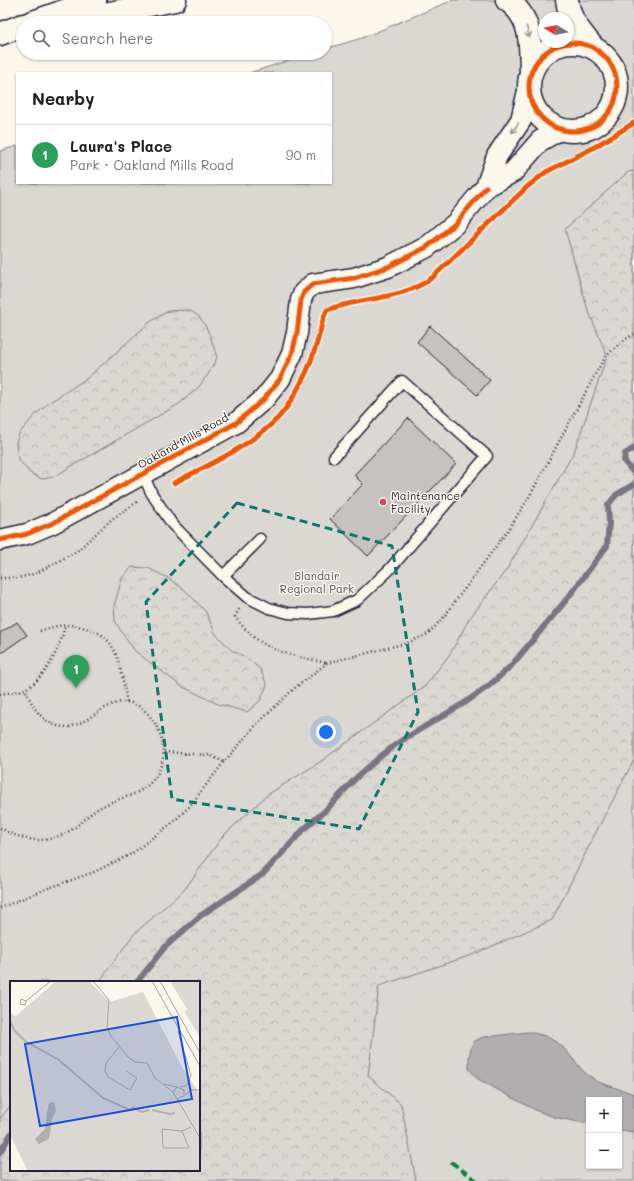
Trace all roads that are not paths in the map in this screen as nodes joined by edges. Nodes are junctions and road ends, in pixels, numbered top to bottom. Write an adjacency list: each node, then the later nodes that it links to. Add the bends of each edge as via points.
1 (95, 0): 5 (main road)
2 (175, 0): 6 (main road)
3 (507, 0): 13 (main road, one-way to 13, via 522,16 529,33)
4 (567, 0): 10 (main road, via 574,24)
5 (50, 16)
6 (94, 16)
7 (16, 28): 9 (main road)
8 (16, 31): 9 (main road)
9 (0, 34)
10 (592, 46): 11 (main road, via 604,55); 13 (main road, via 568,42 553,47 538,59)
11 (610, 64): 12 (main road); 15 (main road, via 618,84)
12 (634, 72)
13 (529, 82): 16 (main road, via 532,106 545,122); 17 (street, Oakland Mills Road, one-way to 17, via 520,120 497,156)
14 (634, 98): 15 (main road)
15 (612, 107): 16 (main road, via 599,123 586,130)
16 (558, 130): 17 (street, Oakland Mills Road, via 540,141 513,172)
17 (486, 186): 19 (street, Oakland Mills Road, via 456,222 427,247 388,267 354,278 313,284 304,292 301,300 292,354 280,379 264,399 236,423)
18 (334, 457): 22 (lane, via 402,381 486,456 389,570 357,600 332,611 288,613 269,608 247,596)
19 (143, 474): 21 (street, Oakland Mills Road, via 53,523 27,534); 22 (lane, via 152,494 172,524)
20 (260, 539): 22 (lane)
21 (0, 540)
22 (224, 576)

